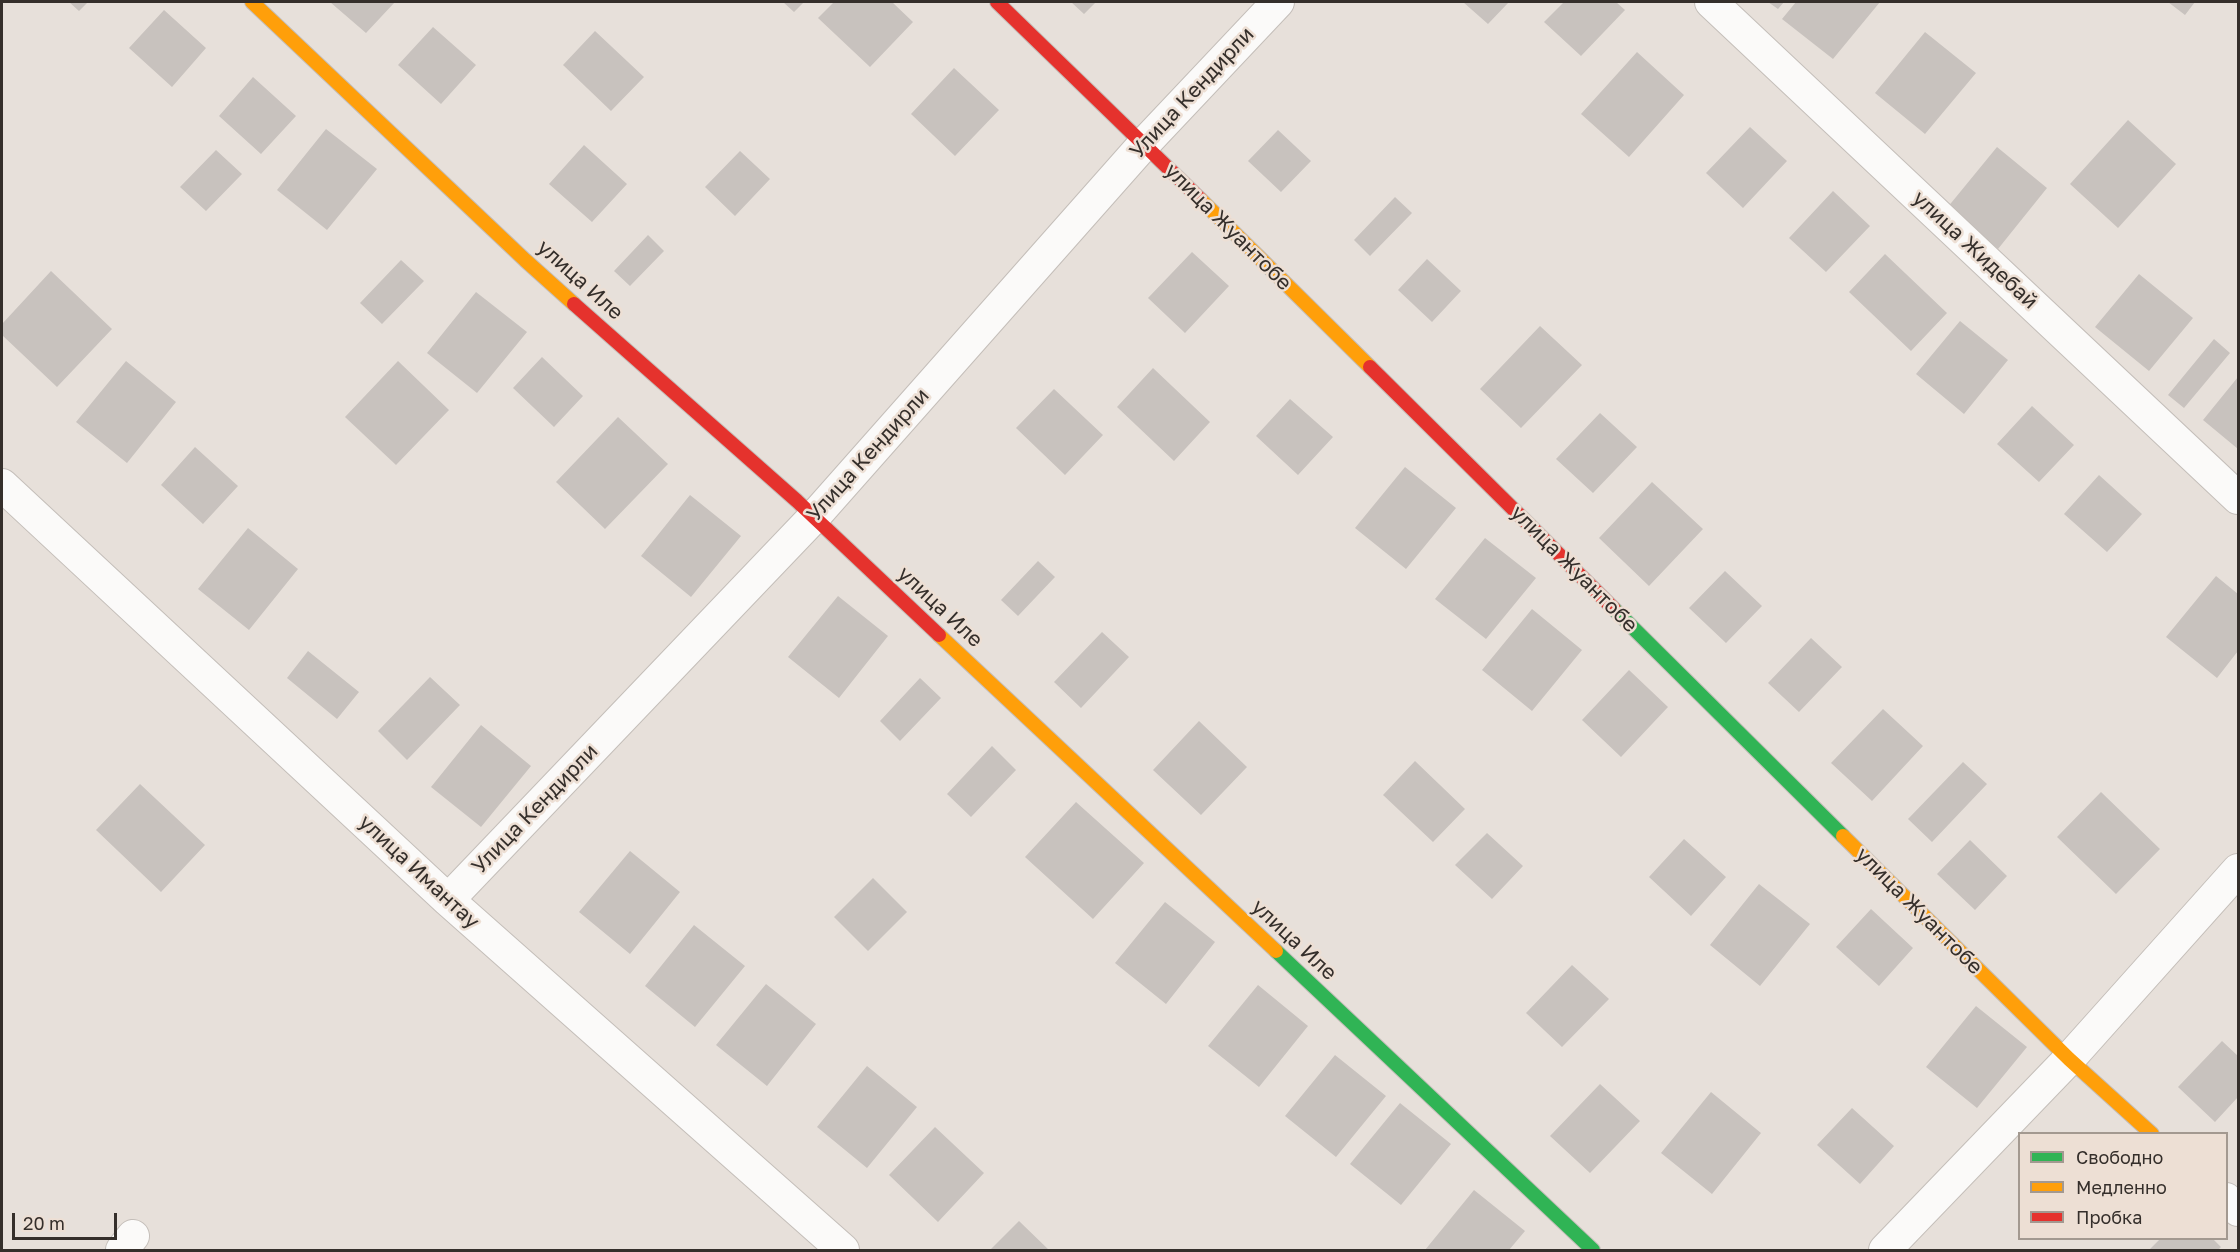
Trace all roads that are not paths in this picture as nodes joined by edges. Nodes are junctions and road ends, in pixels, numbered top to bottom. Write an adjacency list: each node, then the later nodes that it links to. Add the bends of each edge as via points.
1 (252, 2): 8 (street, улица Иле, via 525,260)
2 (997, 2): 5 (street, улица Жуантобе)
3 (1278, 2): 5 (street, Улица Кендирли)
4 (1711, 2): 7 (street, улица Жидебай)
5 (1144, 144): 8 (street, Улица Кендирли); 11 (street, улица Жуантобе)
6 (2, 485): 10 (street, улица Имантау)
7 (2238, 498)
8 (814, 517): 10 (street, Улица Кендирли); 14 (street, улица Иле)
9 (2238, 870): 11 (street)
10 (448, 900): 13 (street, улица Имантау)
11 (2069, 1059): 12 (street, улица Жуантобе); 15 (street)
12 (2150, 1132)
13 (843, 1251)
14 (1593, 1251)
15 (1885, 1251)

